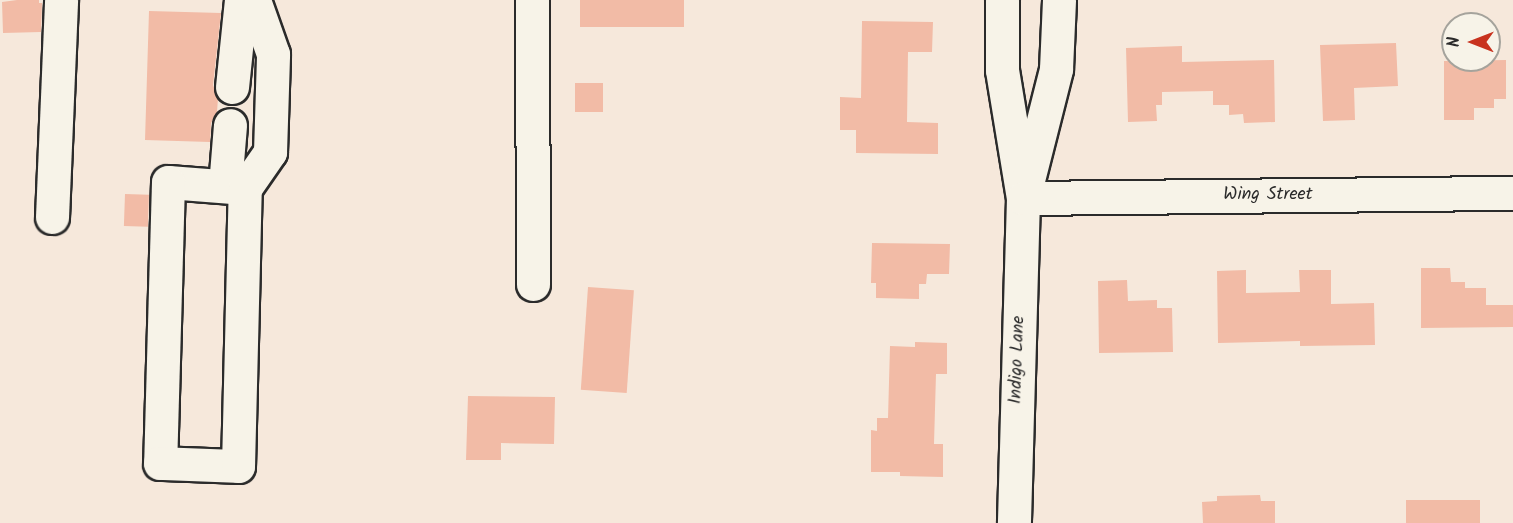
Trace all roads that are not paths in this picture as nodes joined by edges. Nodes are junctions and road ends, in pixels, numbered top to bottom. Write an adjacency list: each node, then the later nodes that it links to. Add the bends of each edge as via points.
1 (61, 0): 12 (street)
2 (241, 0): 7 (street)
3 (254, 0): 9 (street, via 273,54 270,152)
4 (532, 0): 13 (street)
5 (1002, 0): 11 (street, Indigo Lane, via 1002,70)
6 (1059, 0): 11 (street, Indigo Lane, via 1056,69)
7 (232, 87)
8 (230, 125): 9 (street)
9 (235, 187): 9 (street, via 238,466 160,463 168,182)
10 (1513, 193): 11 (street, Wing Street)
11 (1023, 198): 14 (street, Indigo Lane)
12 (52, 217)
13 (533, 284)
14 (1014, 523)

